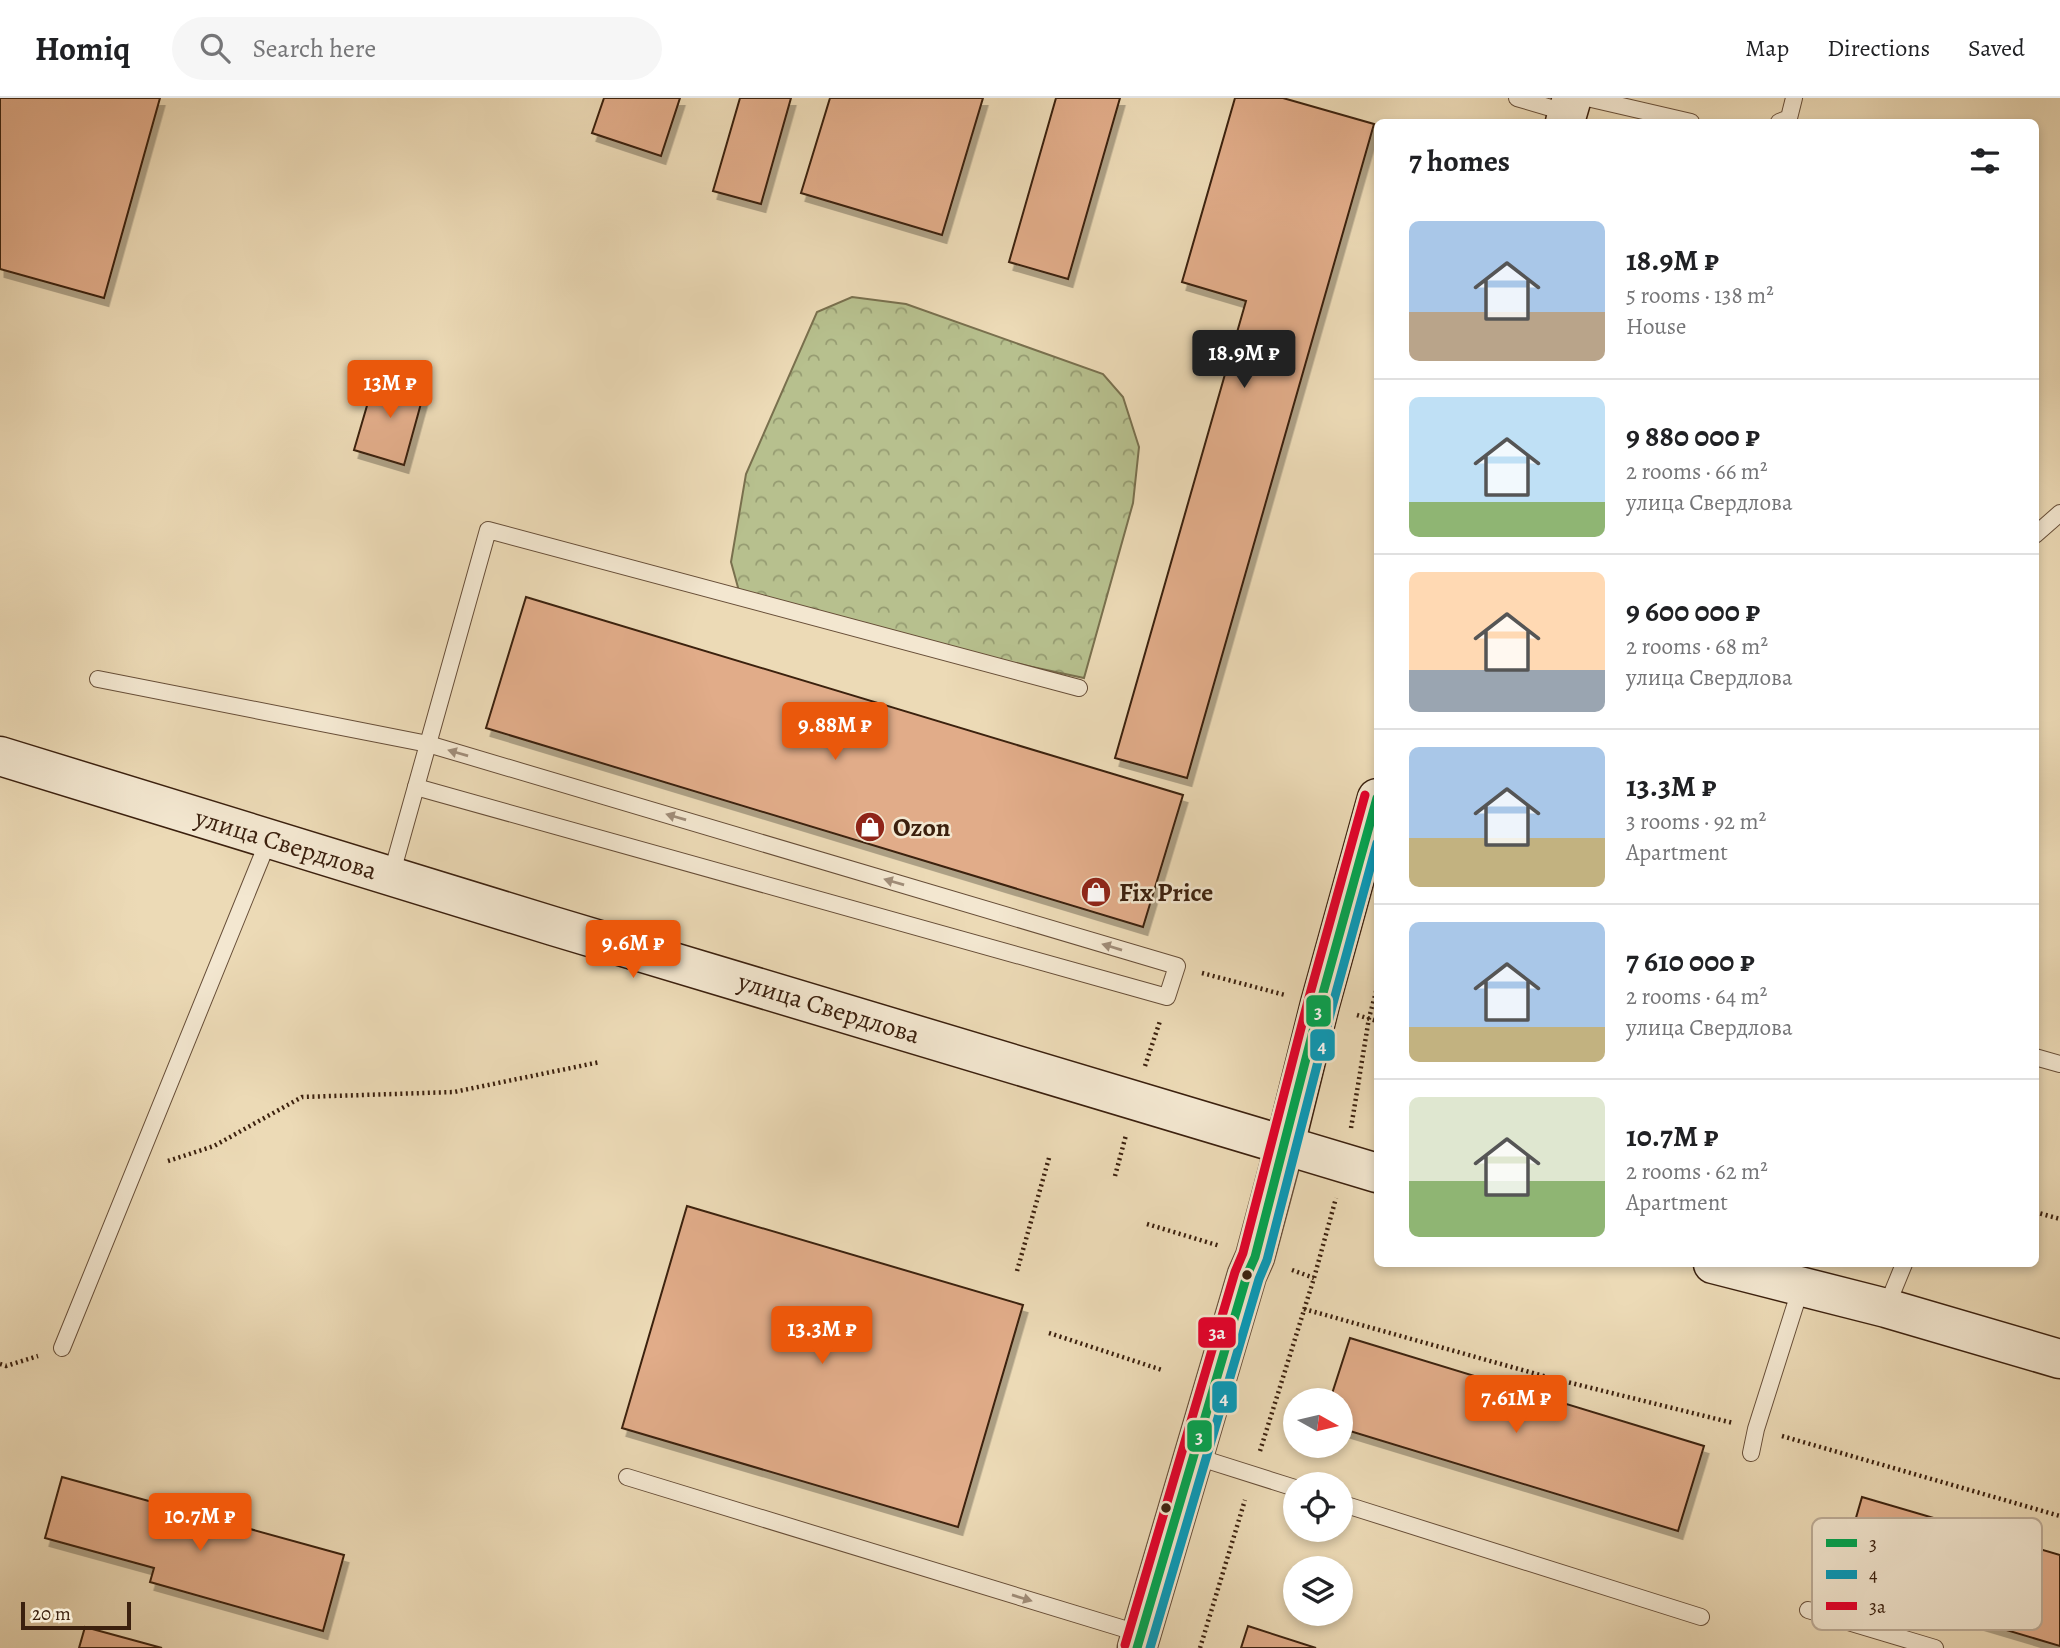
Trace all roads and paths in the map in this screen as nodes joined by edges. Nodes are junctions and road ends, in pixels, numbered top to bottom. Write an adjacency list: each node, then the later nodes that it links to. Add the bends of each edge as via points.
1 (1517, 98): 3 (lane)
2 (1794, 98): 5 (lane)
3 (1573, 108): 4 (lane)
4 (1666, 119)
5 (1786, 119)
6 (2060, 513): 7 (lane)
7 (2039, 531)
8 (98, 679): 10 (lane)
9 (1079, 688): 10 (lane, via 488,530)
10 (428, 744): 12 (lane); 17 (lane, one-way to 10)
11 (0, 756): 14 (main road, улица Свердлова)
12 (416, 787): 16 (lane); 17 (lane, via 1167,997)
13 (1374, 822): 15 (main road)
14 (269, 839): 16 (main road, улица Свердлова); 28 (lane)
15 (1370, 853): 19 (main road)
16 (391, 876): 25 (main road, улица Свердлова)
17 (1177, 966): 19 (path)
18 (1374, 999): 20 (path)
19 (1320, 1004): 20 (path); 25 (main road)
20 (1369, 1018): 21 (path); 27 (path)
21 (1374, 1020)
22 (2039, 1058): 24 (lane)
23 (600, 1062): 28 (path, via 454,1092 302,1097 214,1146)
24 (2060, 1064)
25 (1285, 1145): 27 (main road, улица Свердлова); 32 (main road)
26 (1049, 1158): 35 (path)
27 (1361, 1168): 38 (path)
28 (133, 1173): 40 (lane)
29 (2039, 1213): 30 (path)
30 (2060, 1219)
31 (1147, 1224): 32 (path)
32 (1255, 1257): 46 (main road)
33 (1724, 1267): 36 (main road)
34 (1903, 1267): 37 (lane)
35 (1017, 1271)
36 (1801, 1287): 37 (main road); 44 (lane)
37 (1886, 1308): 41 (main road)
38 (1304, 1309): 44 (path); 47 (path)
39 (1049, 1333): 43 (path)
40 (62, 1348): 42 (path)
41 (2060, 1359)
42 (0, 1364)
43 (1162, 1370)
44 (1756, 1429): 45 (lane); 51 (path)
45 (1751, 1452)
46 (1194, 1455): 47 (lane); 56 (main road)
47 (1253, 1475): 49 (lane); 57 (path)
48 (627, 1477): 56 (lane, one-way to 56, via 1071,1613)
49 (1283, 1484)
50 (1353, 1507): 54 (lane)
51 (2060, 1516)
52 (1808, 1610): 53 (lane)
53 (1812, 1611)
54 (1701, 1617)
55 (1875, 1630): 58 (lane)
56 (1139, 1641)
57 (1200, 1648)
58 (1935, 1648)

